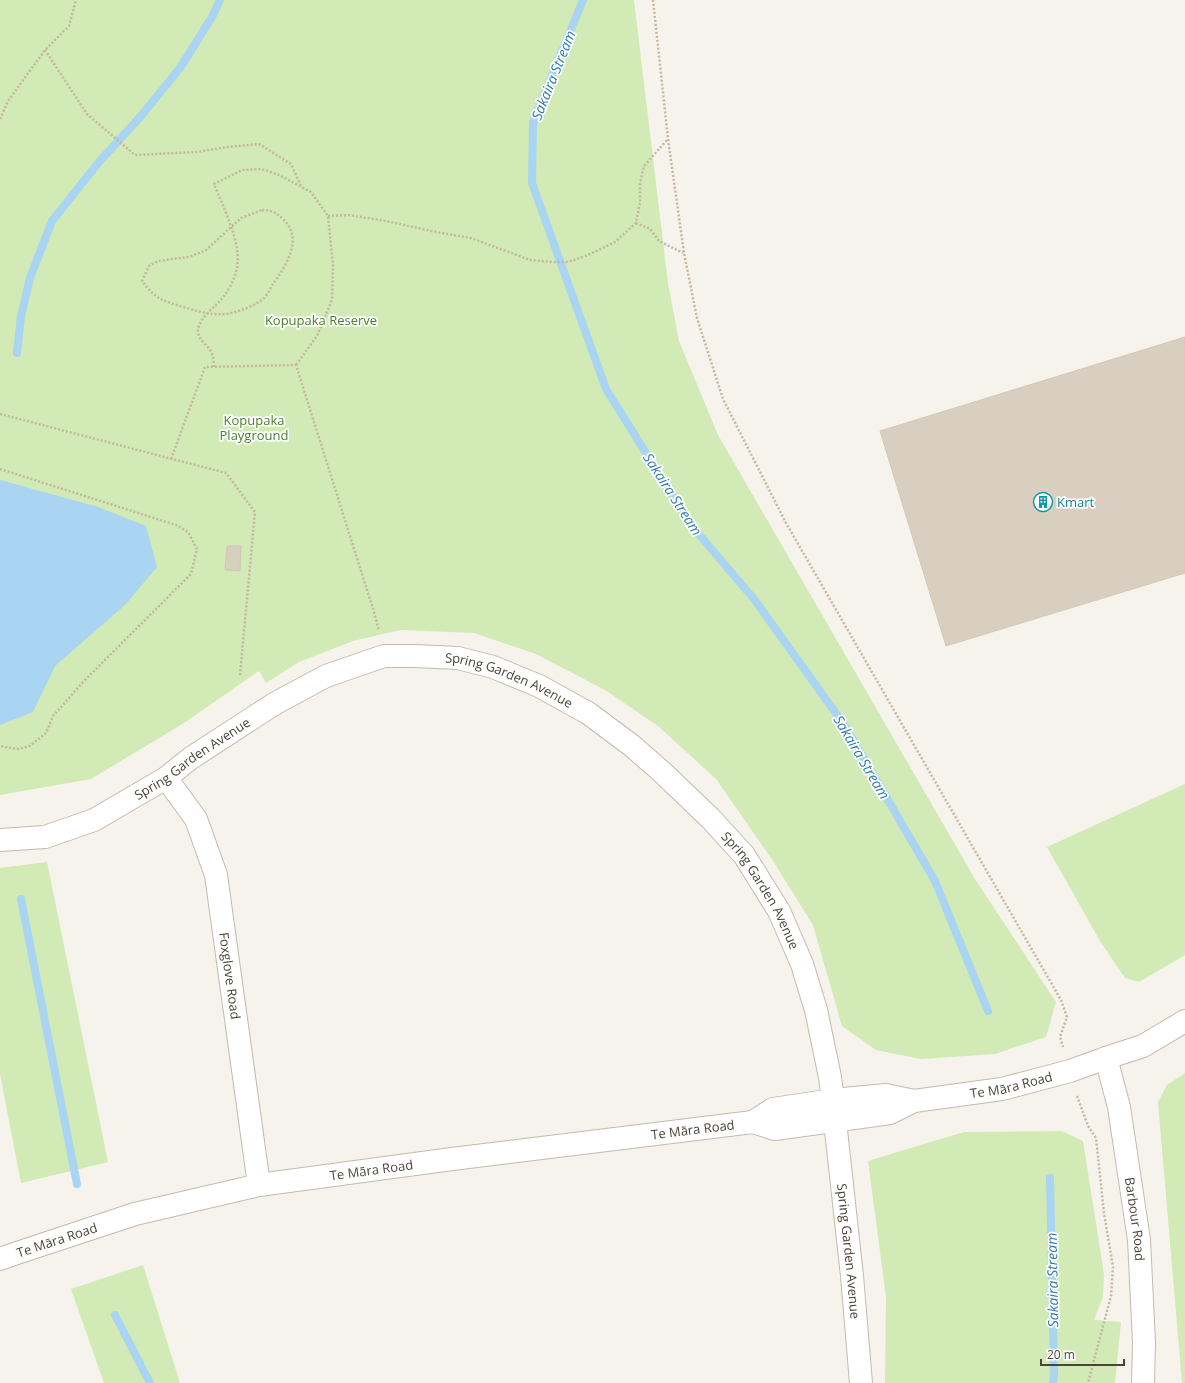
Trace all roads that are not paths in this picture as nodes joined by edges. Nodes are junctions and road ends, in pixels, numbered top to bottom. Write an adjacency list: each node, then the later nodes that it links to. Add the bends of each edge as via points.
1 (166, 778): 2 (street, Spring Garden Avenue, via 94,820 45,837); 5 (street, Spring Garden Avenue, via 274,704 326,676 384,656 458,658 493,667 539,686 588,713 631,745 710,818 744,855 779,911 802,964 816,1010 830,1077); 6 (street, Foxglove Road, via 196,819 216,875)
2 (0, 840)
3 (1185, 1021): 4 (street, Te Māra Road, via 1143,1046)
4 (1106, 1058): 5 (street, Te Māra Road, via 1070,1071 1002,1089 914,1101 886,1095); 9 (street, Barbour Road, via 1119,1107 1139,1240 1144,1342)
5 (834, 1111): 6 (street, Te Māra Road, via 776,1129 753,1122); 8 (street, Spring Garden Avenue, via 852,1276)
6 (260, 1185): 7 (street, Te Māra Road, via 135,1214)
7 (0, 1260)
8 (860, 1383)
9 (1143, 1383)

